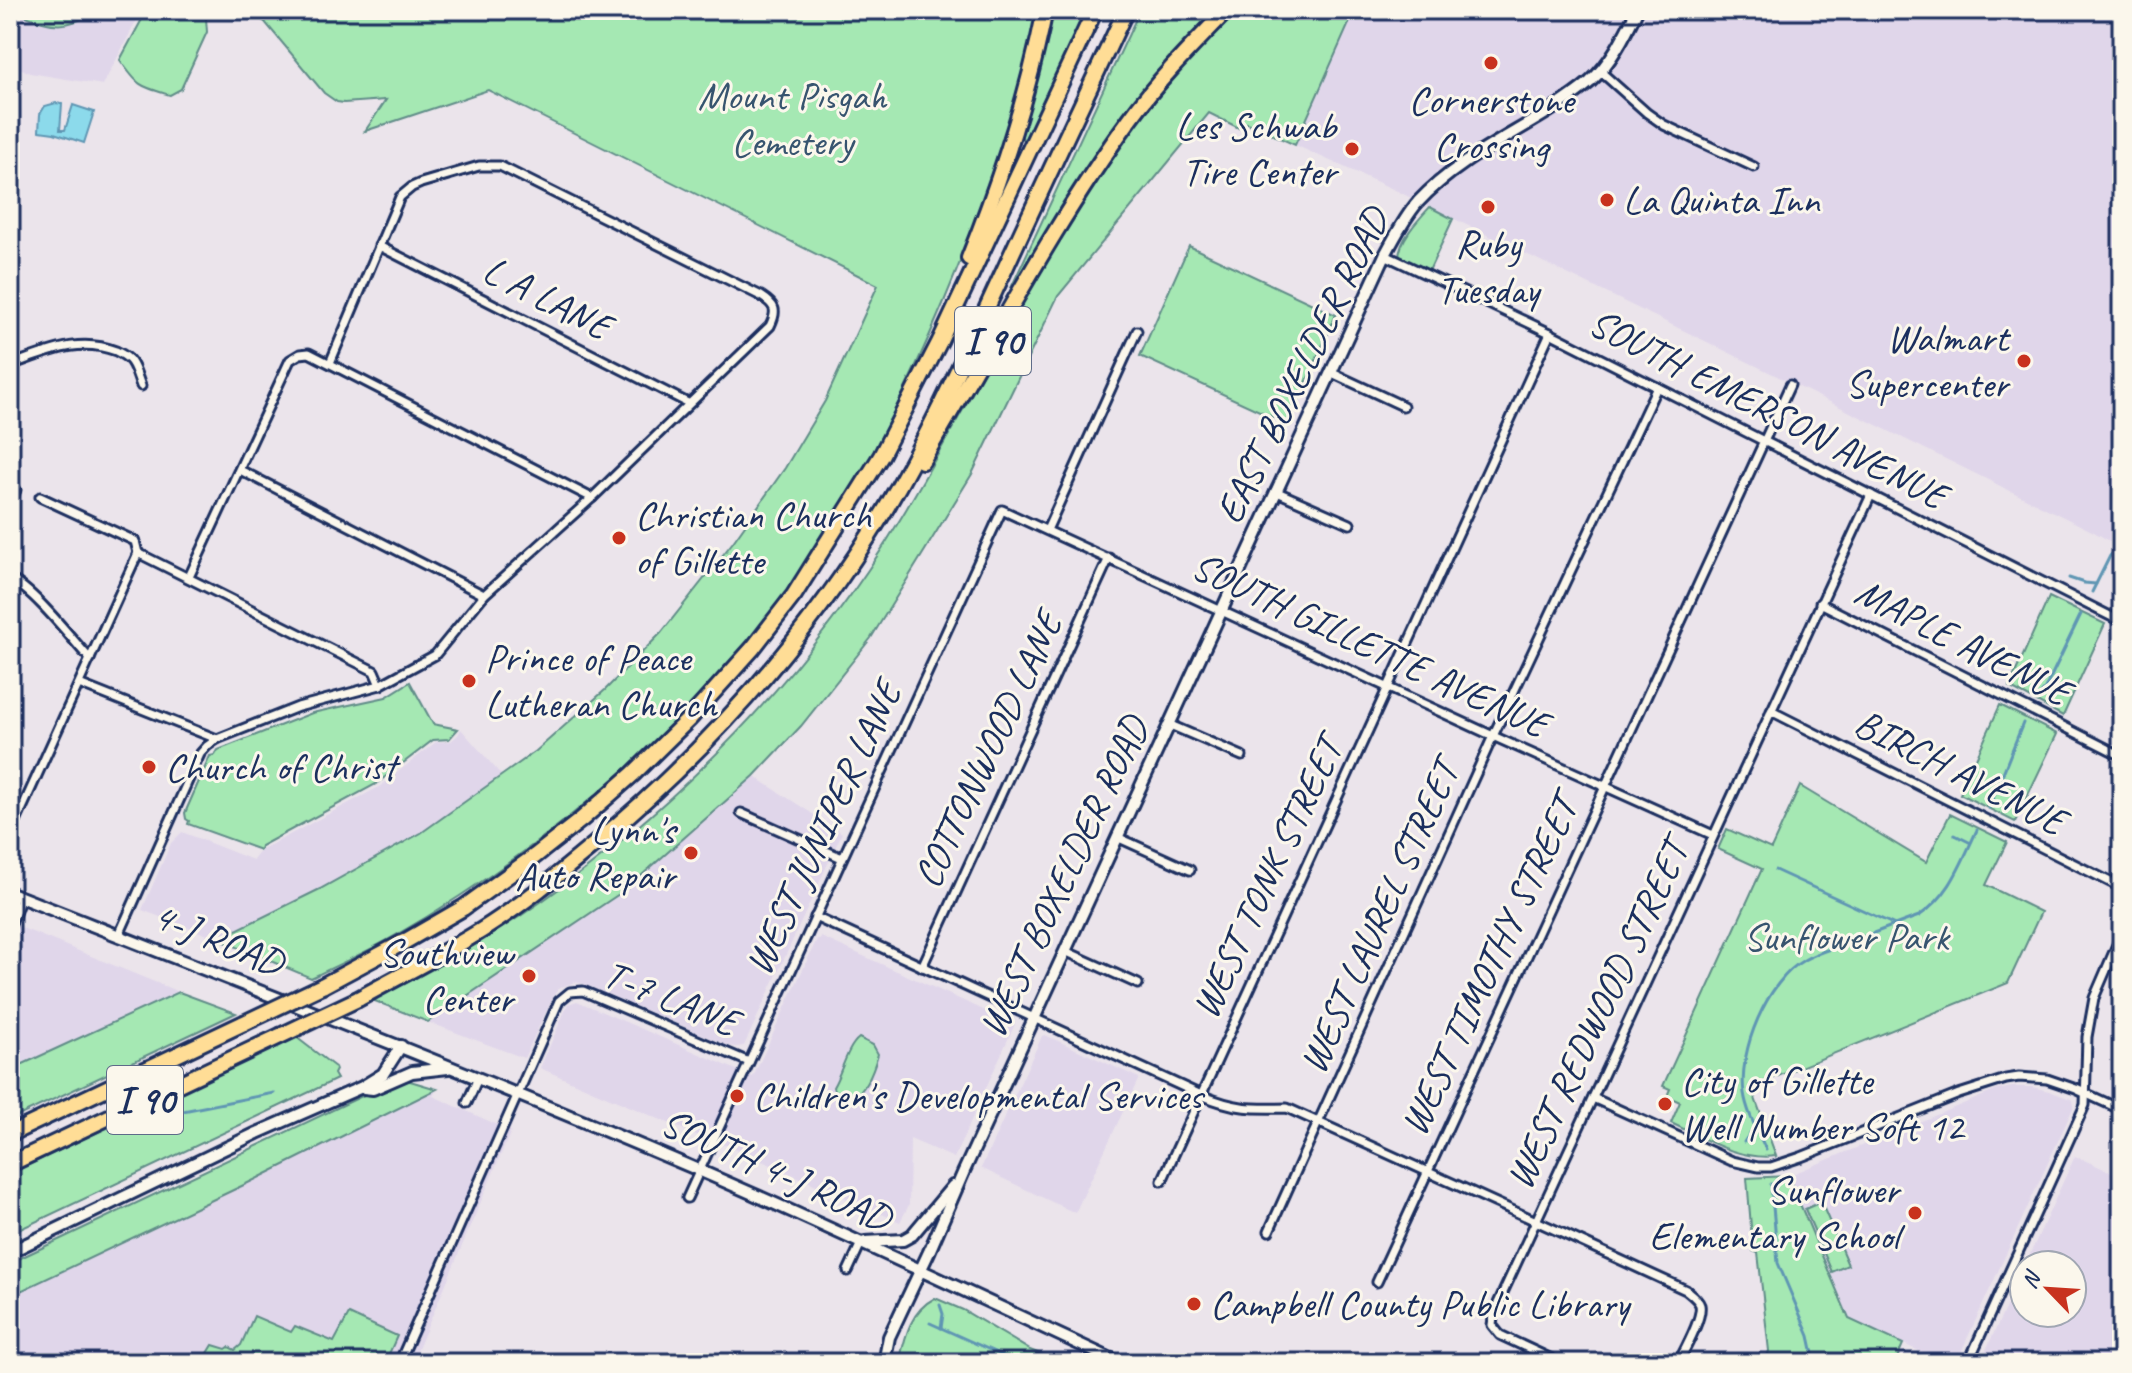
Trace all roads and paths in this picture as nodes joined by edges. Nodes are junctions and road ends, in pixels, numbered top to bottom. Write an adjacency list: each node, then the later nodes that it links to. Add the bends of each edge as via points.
1 (1045, 10): 24 (highway, I 90, via 991,203 945,316)
2 (1095, 10): 24 (highway, I 90, via 940,341)
3 (1126, 10): 41 (highway, I 90, via 916,454 843,575)
4 (1227, 10): 41 (highway, I 90, via 1132,116 1081,191 841,592)
5 (1637, 10): 6 (main road, EAST BOXELDER ROAD)
6 (1600, 71): 7 (street, via 1664,125); 9 (main road, EAST BOXELDER ROAD, via 1446,176 1416,204)
7 (1754, 167)
8 (379, 246): 12 (street); 18 (street, L A LANE); 18 (street, via 400,197 412,187 479,166 500,166 761,296 775,310 770,326)
9 (1385, 255): 11 (street, SOUTH EMERSON AVENUE); 14 (main road, EAST BOXELDER ROAD)
10 (1137, 331): 31 (street)
11 (1550, 333): 17 (street, SOUTH EMERSON AVENUE); 44 (street, WEST TONK STREET)
12 (330, 363): 21 (street, via 309,353 290,360); 27 (street)
13 (10, 365): 16 (street, via 79,344 101,345 132,363)
14 (1330, 372): 19 (street); 23 (main road, EAST BOXELDER ROAD)
15 (1790, 385): 20 (street, WEST TIMOTHY STREET)
16 (141, 386)
17 (1657, 387): 20 (street, SOUTH EMERSON AVENUE); 47 (street, WEST LAUREL STREET)
18 (688, 403): 27 (street)
19 (1403, 406)
20 (1764, 441): 25 (street, SOUTH EMERSON AVENUE); 51 (street, WEST TIMOTHY STREET)
21 (240, 470): 34 (street); 36 (street)
22 (16, 490): 28 (street)
23 (1275, 491): 30 (street); 38 (main road, EAST BOXELDER ROAD)
24 (857, 495): 81 (highway, I 90, bridge, via 794,595 753,648 633,774 535,856 463,908 322,986)
25 (1871, 495): 37 (street, WEST REDWOOD STREET); 39 (street, SOUTH EMERSON AVENUE)
26 (40, 497): 32 (street, via 135,541)
27 (592, 498): 36 (street)
28 (10, 503)
29 (1002, 510): 31 (street, SOUTH GILLETTE AVENUE); 56 (street, WEST JUNIPER LANE)
30 (1350, 524)
31 (1047, 530): 33 (street, SOUTH GILLETTE AVENUE)
32 (138, 553): 34 (street); 40 (street)
33 (1109, 558): 38 (street, SOUTH GILLETTE AVENUE); 66 (street, COTTONWOOD LANE)
34 (189, 577): 43 (street, via 374,671)
35 (10, 579): 40 (street)
36 (484, 595): 43 (street, via 435,655)
37 (1820, 603): 45 (street, WEST REDWOOD STREET); 50 (street, MAPLE AVENUE)
38 (1221, 610): 44 (street, SOUTH GILLETTE AVENUE); 46 (main road, WEST BOXELDER ROAD)
39 (2122, 622)
40 (90, 659): 42 (street)
41 (765, 677): 82 (highway, I 90, bridge, via 630,815 483,930 358,999)
42 (79, 684): 48 (street); 53 (street)
43 (380, 685): 48 (street, via 298,707)
44 (1389, 687): 47 (street, SOUTH GILLETTE AVENUE); 76 (street, WEST TONK STREET)
45 (1771, 711): 54 (street, WEST REDWOOD STREET); 58 (street, BIRCH AVENUE)
46 (1168, 724): 49 (street); 55 (main road, WEST BOXELDER ROAD)
47 (1493, 736): 51 (street, SOUTH GILLETTE AVENUE); 80 (street, WEST LAUREL STREET)
48 (217, 739): 64 (street, via 200,754)
49 (1242, 756)
50 (2122, 756)
51 (1605, 785): 54 (street, SOUTH GILLETTE AVENUE); 85 (street, WEST TIMOTHY STREET)
52 (741, 813): 56 (street)
53 (10, 835)
54 (1713, 835): 77 (street, WEST REDWOOD STREET)
55 (1117, 837): 57 (street); 65 (main road, WEST BOXELDER ROAD)
56 (842, 858): 61 (street, WEST JUNIPER LANE)
57 (1190, 870)
58 (2122, 888)
59 (10, 893): 60 (main road, 4-J ROAD)
60 (21, 897): 62 (street); 64 (main road, 4-J ROAD)
61 (815, 917): 66 (street); 70 (street, WEST JUNIPER LANE)
62 (10, 927)
63 (2122, 933): 75 (street, via 2094,998)
64 (119, 935): 69 (main road, 4-J ROAD)
65 (1065, 951): 67 (street); 68 (main road, WEST BOXELDER ROAD)
66 (922, 967): 68 (street)
67 (1138, 984)
68 (1034, 1019): 76 (street); 84 (main road, WEST BOXELDER ROAD)
69 (401, 1046): 71 (main road, SOUTH 4-J ROAD); 73 (main road, via 383,1074)
70 (749, 1062): 74 (street, T-7 LANE, via 583,991 570,992 559,1001); 83 (street, WEST JUNIPER LANE)
71 (451, 1068): 72 (main road, SOUTH 4-J ROAD); 73 (main road, via 412,1072 373,1089)
72 (478, 1078): 74 (main road, SOUTH 4-J ROAD); 78 (street)
73 (362, 1087): 91 (main road)
74 (517, 1093): 83 (main road, SOUTH 4-J ROAD); 95 (street)
75 (2086, 1094): 77 (street, via 2047,1079 2006,1079 1771,1167 1732,1161); 79 (street); 100 (street)
76 (1201, 1095): 80 (street, via 1227,1106 1287,1108); 86 (street, WEST TONK STREET)
77 (1593, 1098): 88 (street, WEST REDWOOD STREET)
78 (467, 1103)
79 (2122, 1110)
80 (1319, 1122): 85 (street); 89 (street, WEST LAUREL STREET)
81 (10, 1134)
82 (10, 1164)
83 (699, 1170): 87 (street, WEST JUNIPER LANE); 90 (main road, SOUTH 4-J ROAD)
84 (964, 1171): 90 (main road, via 912,1235); 92 (main road)
85 (1428, 1172): 88 (street); 94 (street, WEST TIMOTHY STREET)
86 (1162, 1181)
87 (687, 1198)
88 (1536, 1221): 98 (street, WEST REDWOOD STREET, via 1492,1325 1500,1335); 99 (street, via 1695,1296 1699,1315)
89 (1269, 1231)
90 (861, 1243): 92 (main road, SOUTH 4-J ROAD); 93 (street)
91 (10, 1252)
92 (920, 1270): 96 (main road, via 889,1337); 97 (main road, SOUTH 4-J ROAD)
93 (848, 1271)
94 (1377, 1282)
95 (399, 1363)
96 (884, 1363)
97 (1120, 1363)
98 (1560, 1363)
99 (1678, 1363)
100 (1968, 1363)

